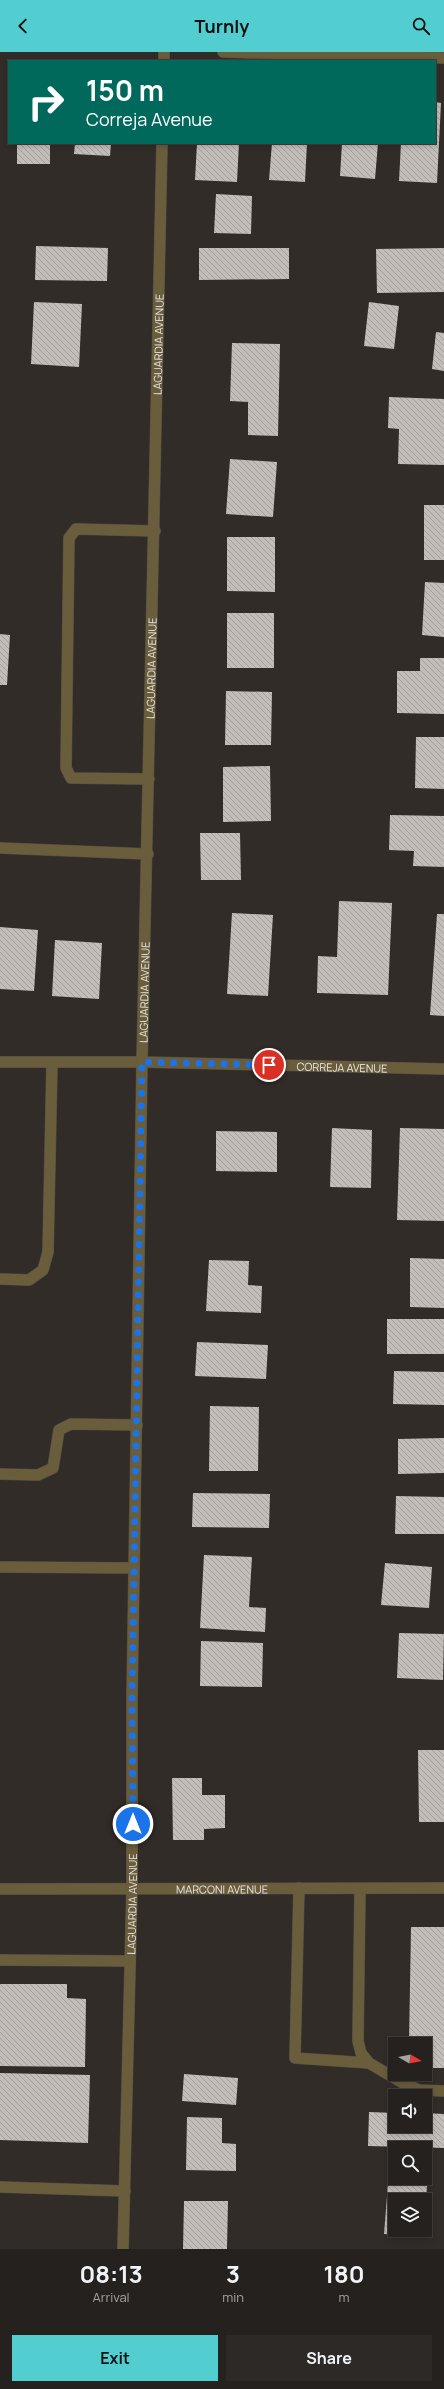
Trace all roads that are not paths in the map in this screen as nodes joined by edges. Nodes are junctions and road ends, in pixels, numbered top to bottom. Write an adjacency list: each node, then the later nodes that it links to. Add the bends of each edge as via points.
1 (222, 52): 2 (street)
2 (444, 58)
3 (162, 144): 4 (street, LAGUARDIA AVENUE)
4 (155, 531): 5 (street, LAGUARDIA AVENUE); 5 (street, via 76,529 69,538 66,768 71,778)
5 (149, 779): 7 (street, LAGUARDIA AVENUE)
6 (0, 848): 7 (street)
7 (148, 854): 9 (street, LAGUARDIA AVENUE)
8 (0, 1062): 10 (street, CORREJA AVENUE)
9 (142, 1062): 10 (street, CORREJA AVENUE); 11 (street, CORREJA AVENUE); 13 (street, LAGUARDIA AVENUE)
10 (52, 1063): 12 (street, via 48,1252 43,1270 29,1280)
11 (444, 1068)
12 (0, 1279)
13 (137, 1425): 14 (street, via 71,1424 59,1430 53,1468 38,1474); 16 (street, LAGUARDIA AVENUE)
14 (0, 1474)
15 (0, 1567): 16 (street)
16 (134, 1568): 17 (street, LAGUARDIA AVENUE)
17 (132, 1888): 18 (street, MARCONI AVENUE); 20 (street, MARCONI AVENUE); 23 (street, LAGUARDIA AVENUE)
18 (299, 1888): 21 (street, MARCONI AVENUE); 24 (street, via 295,2058)
19 (444, 1888): 21 (street, MARCONI AVENUE)
20 (0, 1889)
21 (360, 1889): 24 (street, via 358,2041)
22 (0, 1960): 23 (street)
23 (130, 1961): 27 (street, LAGUARDIA AVENUE)
24 (369, 2063): 25 (street, via 419,2090)
25 (444, 2091)
26 (0, 2187): 27 (street)
27 (125, 2191): 28 (street, LAGUARDIA AVENUE)
28 (123, 2249)

